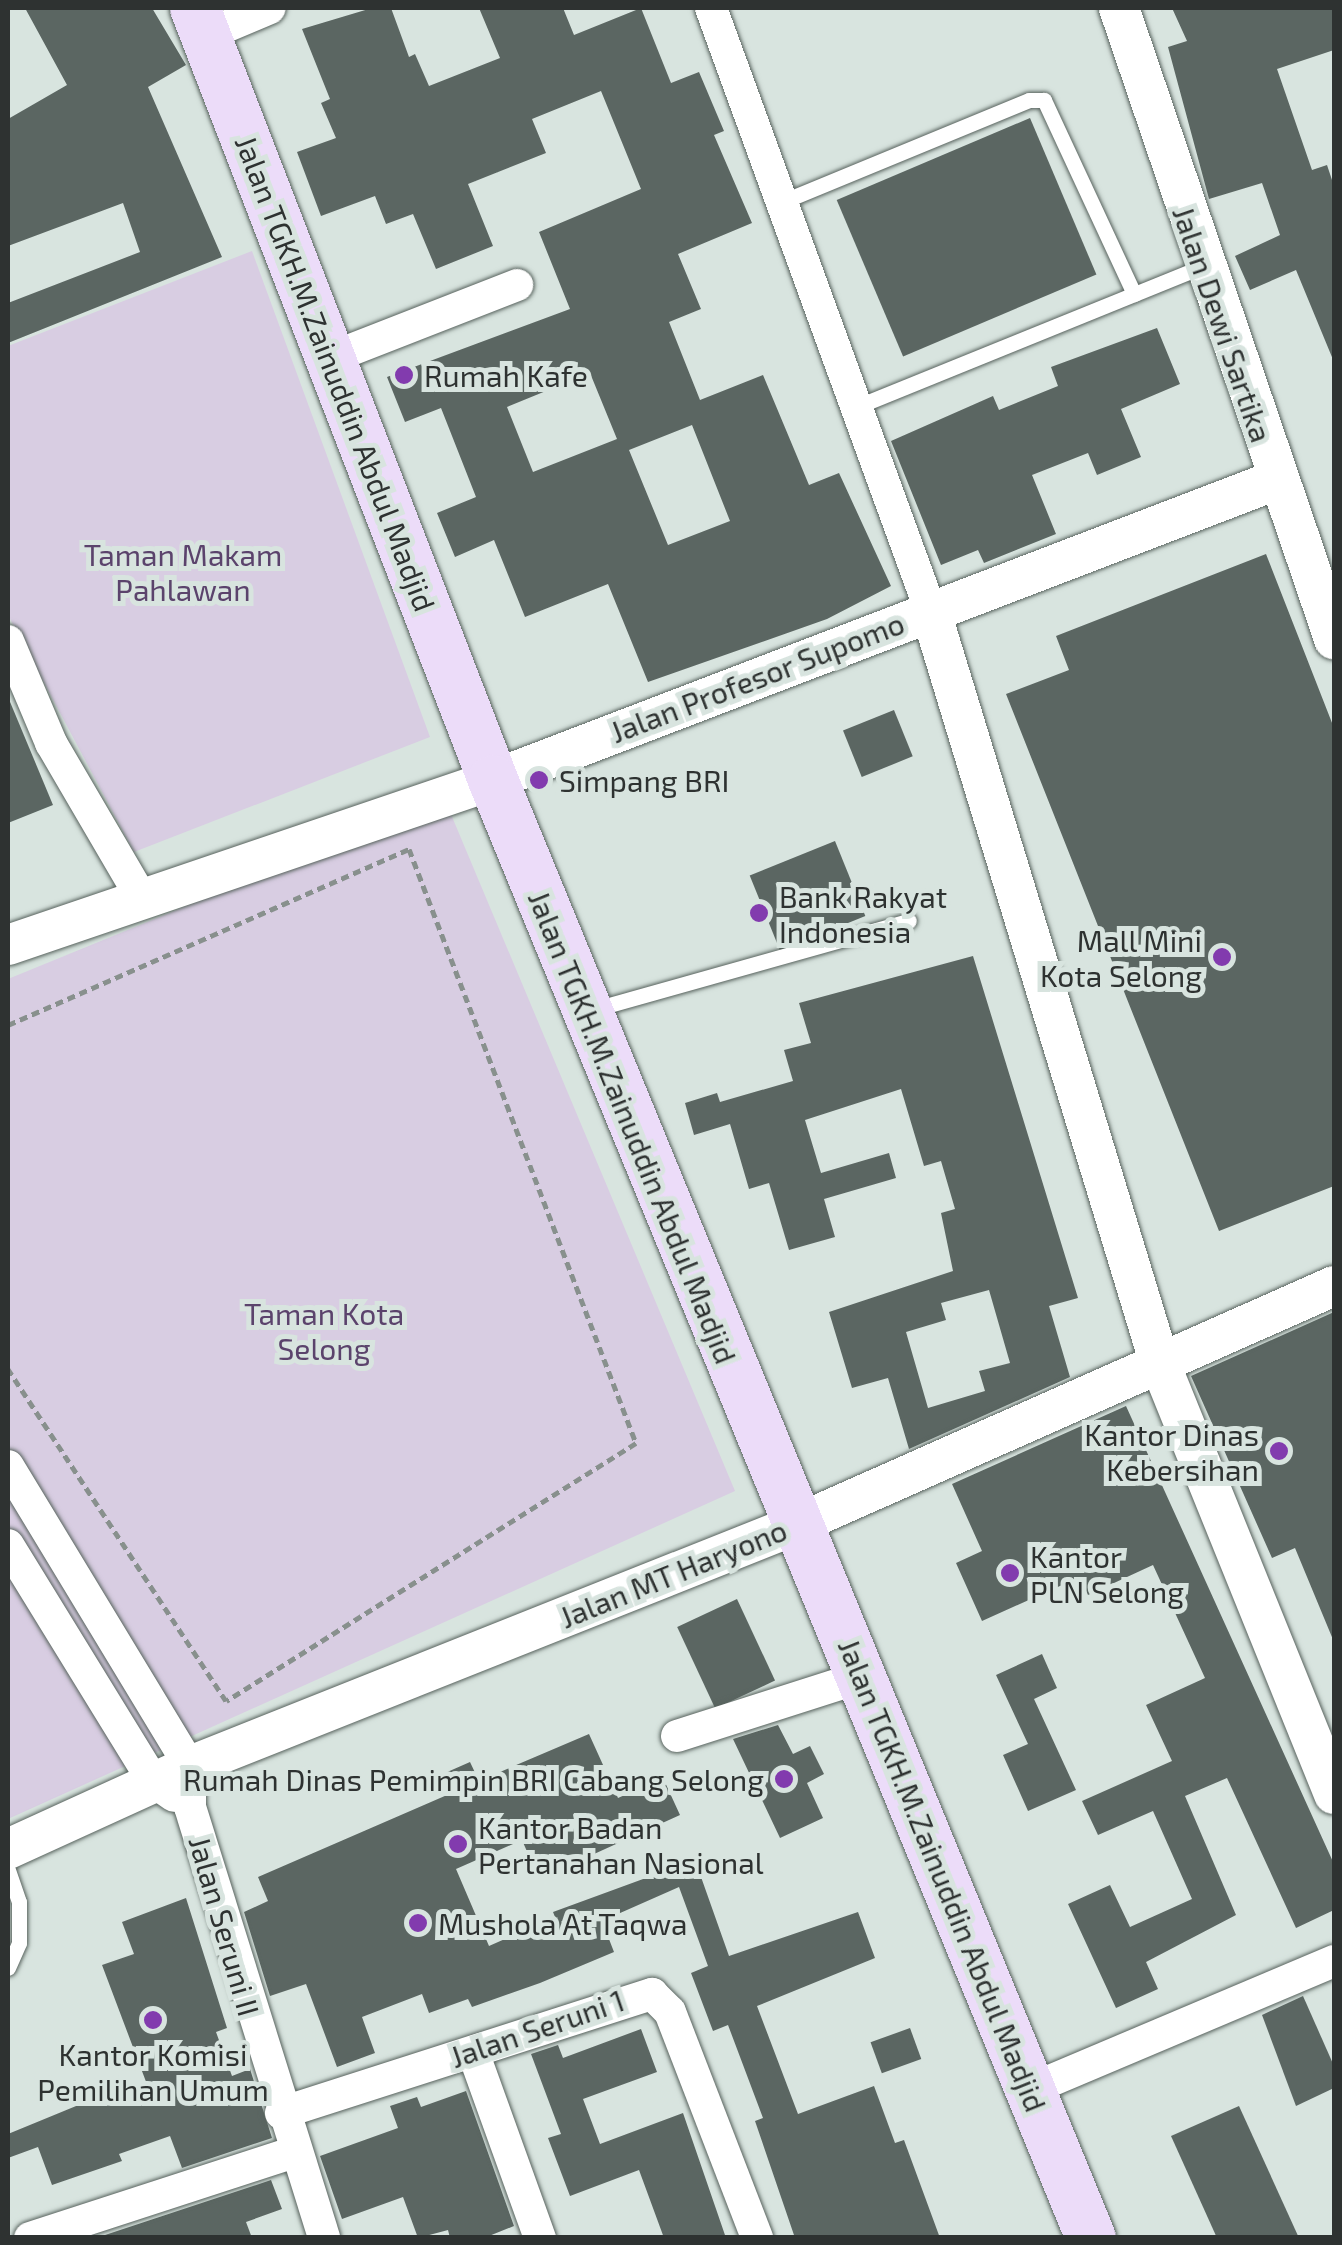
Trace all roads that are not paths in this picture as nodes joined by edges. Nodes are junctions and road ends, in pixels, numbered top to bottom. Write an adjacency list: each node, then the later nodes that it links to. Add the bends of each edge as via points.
1 (270, 8): 4 (street)
2 (711, 8): 5 (street)
3 (1119, 8): 6 (street, Jalan Dewi Sartika)
4 (200, 22): 9 (main road, Jalan TGKH.M.Zainuddin Abdul Madjid)
5 (784, 201): 8 (lane, via 1029,100 1044,100); 10 (street)
6 (1203, 266): 8 (lane); 11 (street, Jalan Dewi Sartika)
7 (517, 285): 9 (street)
8 (1134, 294): 10 (lane)
9 (330, 358): 15 (main road, Jalan TGKH.M.Zainuddin Abdul Madjid)
10 (861, 406): 12 (street)
11 (1276, 480): 12 (street, Jalan Profesor Supomo); 13 (street, Jalan Dewi Sartika)
12 (930, 609): 15 (street, Jalan Profesor Supomo); 21 (street)
13 (1334, 639)
14 (8, 641): 16 (street, via 51,744)
15 (493, 780): 16 (street, Jalan Profesor Supomo); 19 (main road, Jalan TGKH.M.Zainuddin Abdul Madjid)
16 (142, 899): 18 (street, Jalan Profesor Supomo)
17 (909, 921): 19 (lane)
18 (8, 945)
19 (586, 1012): 23 (main road, Jalan TGKH.M.Zainuddin Abdul Madjid)
20 (1334, 1286): 21 (street, Jalan MT Haryono)
21 (1158, 1361): 23 (street, Jalan MT Haryono); 28 (street)
22 (8, 1466): 27 (street)
23 (794, 1526): 25 (main road, Jalan TGKH.M.Zainuddin Abdul Madjid); 27 (street, Jalan MT Haryono)
24 (8, 1544): 27 (street)
25 (865, 1676): 26 (street); 34 (main road, Jalan TGKH.M.Zainuddin Abdul Madjid)
26 (678, 1736)
27 (172, 1774): 29 (street, Jalan MT Haryono); 35 (street, Jalan Seruni II, via 190,1807)
28 (1334, 1794)
29 (8, 1849)
30 (8, 1870): 32 (lane, via 19,1902 19,1942)
31 (1334, 1961): 34 (street)
32 (8, 1968)
33 (473, 2052): 35 (street, Jalan Seruni 1); 40 (street); 41 (street, Jalan Seruni 1, via 639,1993 663,2000)
34 (1031, 2089): 37 (main road, Jalan TGKH.M.Zainuddin Abdul Madjid)
35 (281, 2112): 36 (street, Jalan Seruni II)
36 (294, 2152): 38 (street); 39 (street, Jalan Seruni II)
37 (1080, 2234)
38 (30, 2238)
39 (324, 2238)
40 (540, 2238)
41 (756, 2238)

